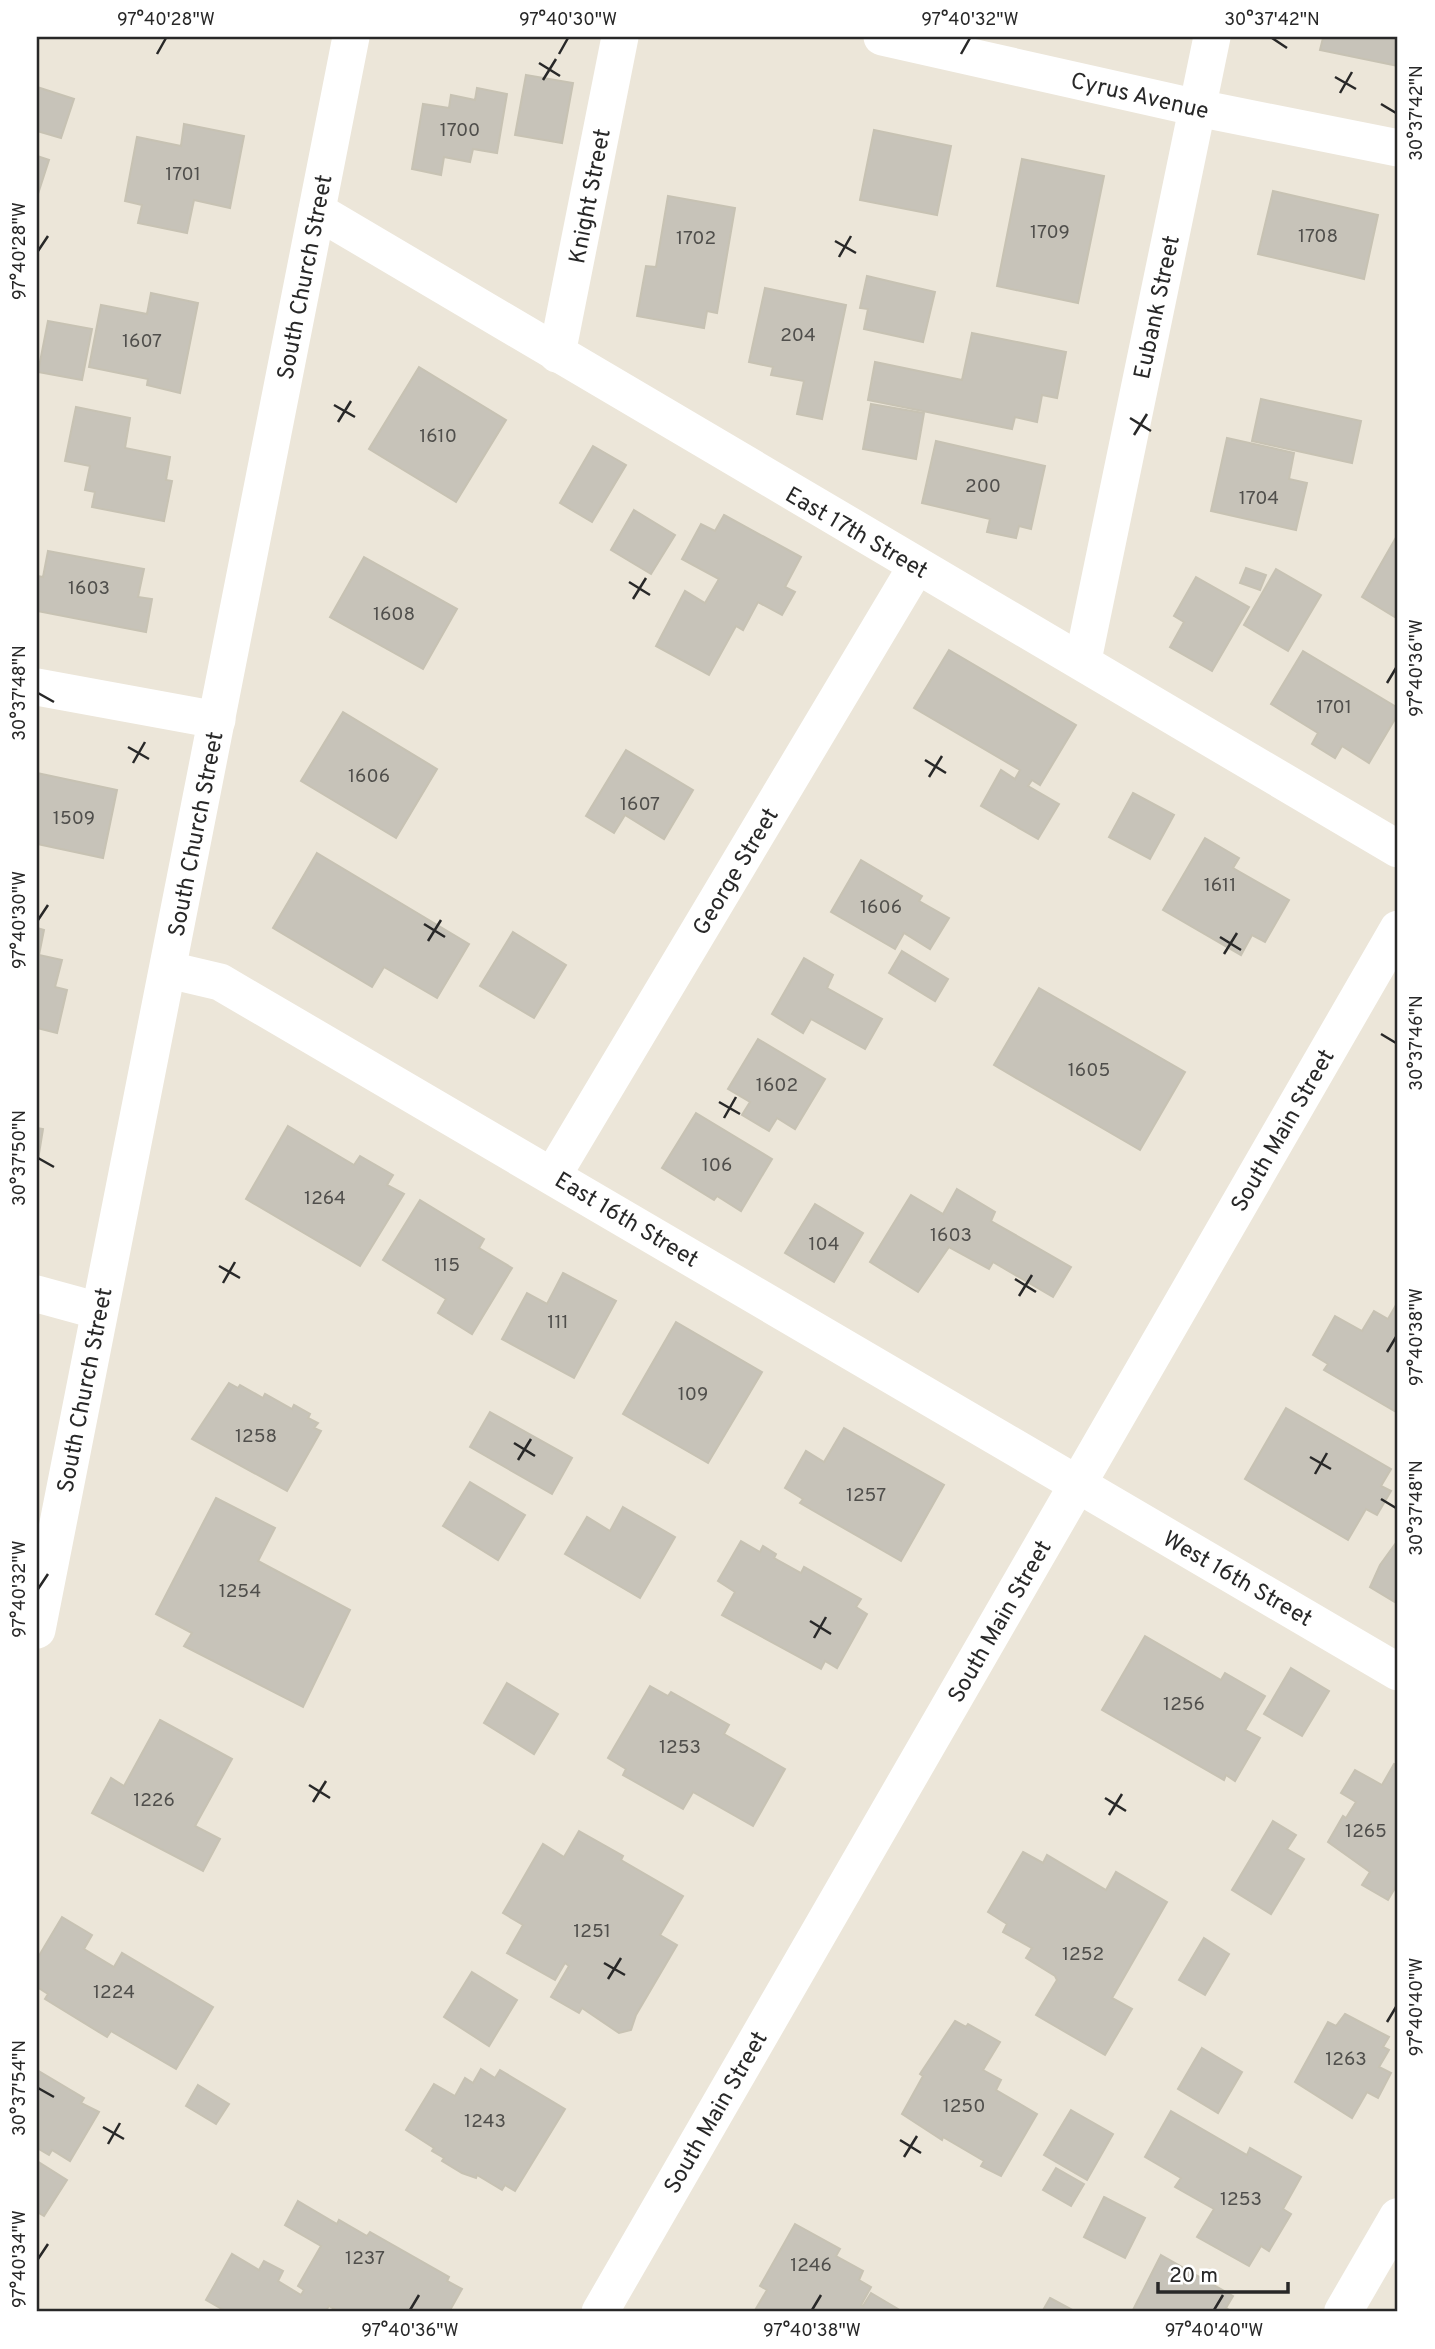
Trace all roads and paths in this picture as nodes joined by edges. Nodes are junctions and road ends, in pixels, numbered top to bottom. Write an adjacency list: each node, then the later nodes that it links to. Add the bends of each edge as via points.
1 (351, 37): 7 (street, South Church Street)
2 (620, 37): 8 (street, Knight Street)
3 (882, 37): 5 (street, Cyrus Avenue)
4 (1212, 37): 5 (street, Eubank Street)
5 (1198, 108): 6 (street, Cyrus Avenue); 10 (street, Eubank Street)
6 (1398, 148)
7 (317, 211): 8 (street, East 17th Street); 12 (street, South Church Street)
8 (557, 355): 9 (street, East 17th Street)
9 (916, 567): 10 (street, East 17th Street); 16 (street, George Street)
10 (1083, 660): 13 (street, East 17th Street)
11 (37, 687): 12 (street)
12 (216, 720): 15 (street, South Church Street)
13 (1398, 849)
14 (1398, 929): 19 (street, South Main Street)
15 (169, 970): 16 (street, East 16th Street, via 220,982); 18 (street, South Church Street)
16 (553, 1175): 19 (street, East 16th Street)
17 (37, 1294): 18 (street)
18 (99, 1311): 20 (street, South Church Street)
19 (1078, 1484): 21 (street, West 16th Street); 23 (street, South Main Street)
20 (37, 1630)
21 (1398, 1672)
22 (1398, 2217): 24 (main road)
23 (600, 2312)
24 (1343, 2312)

